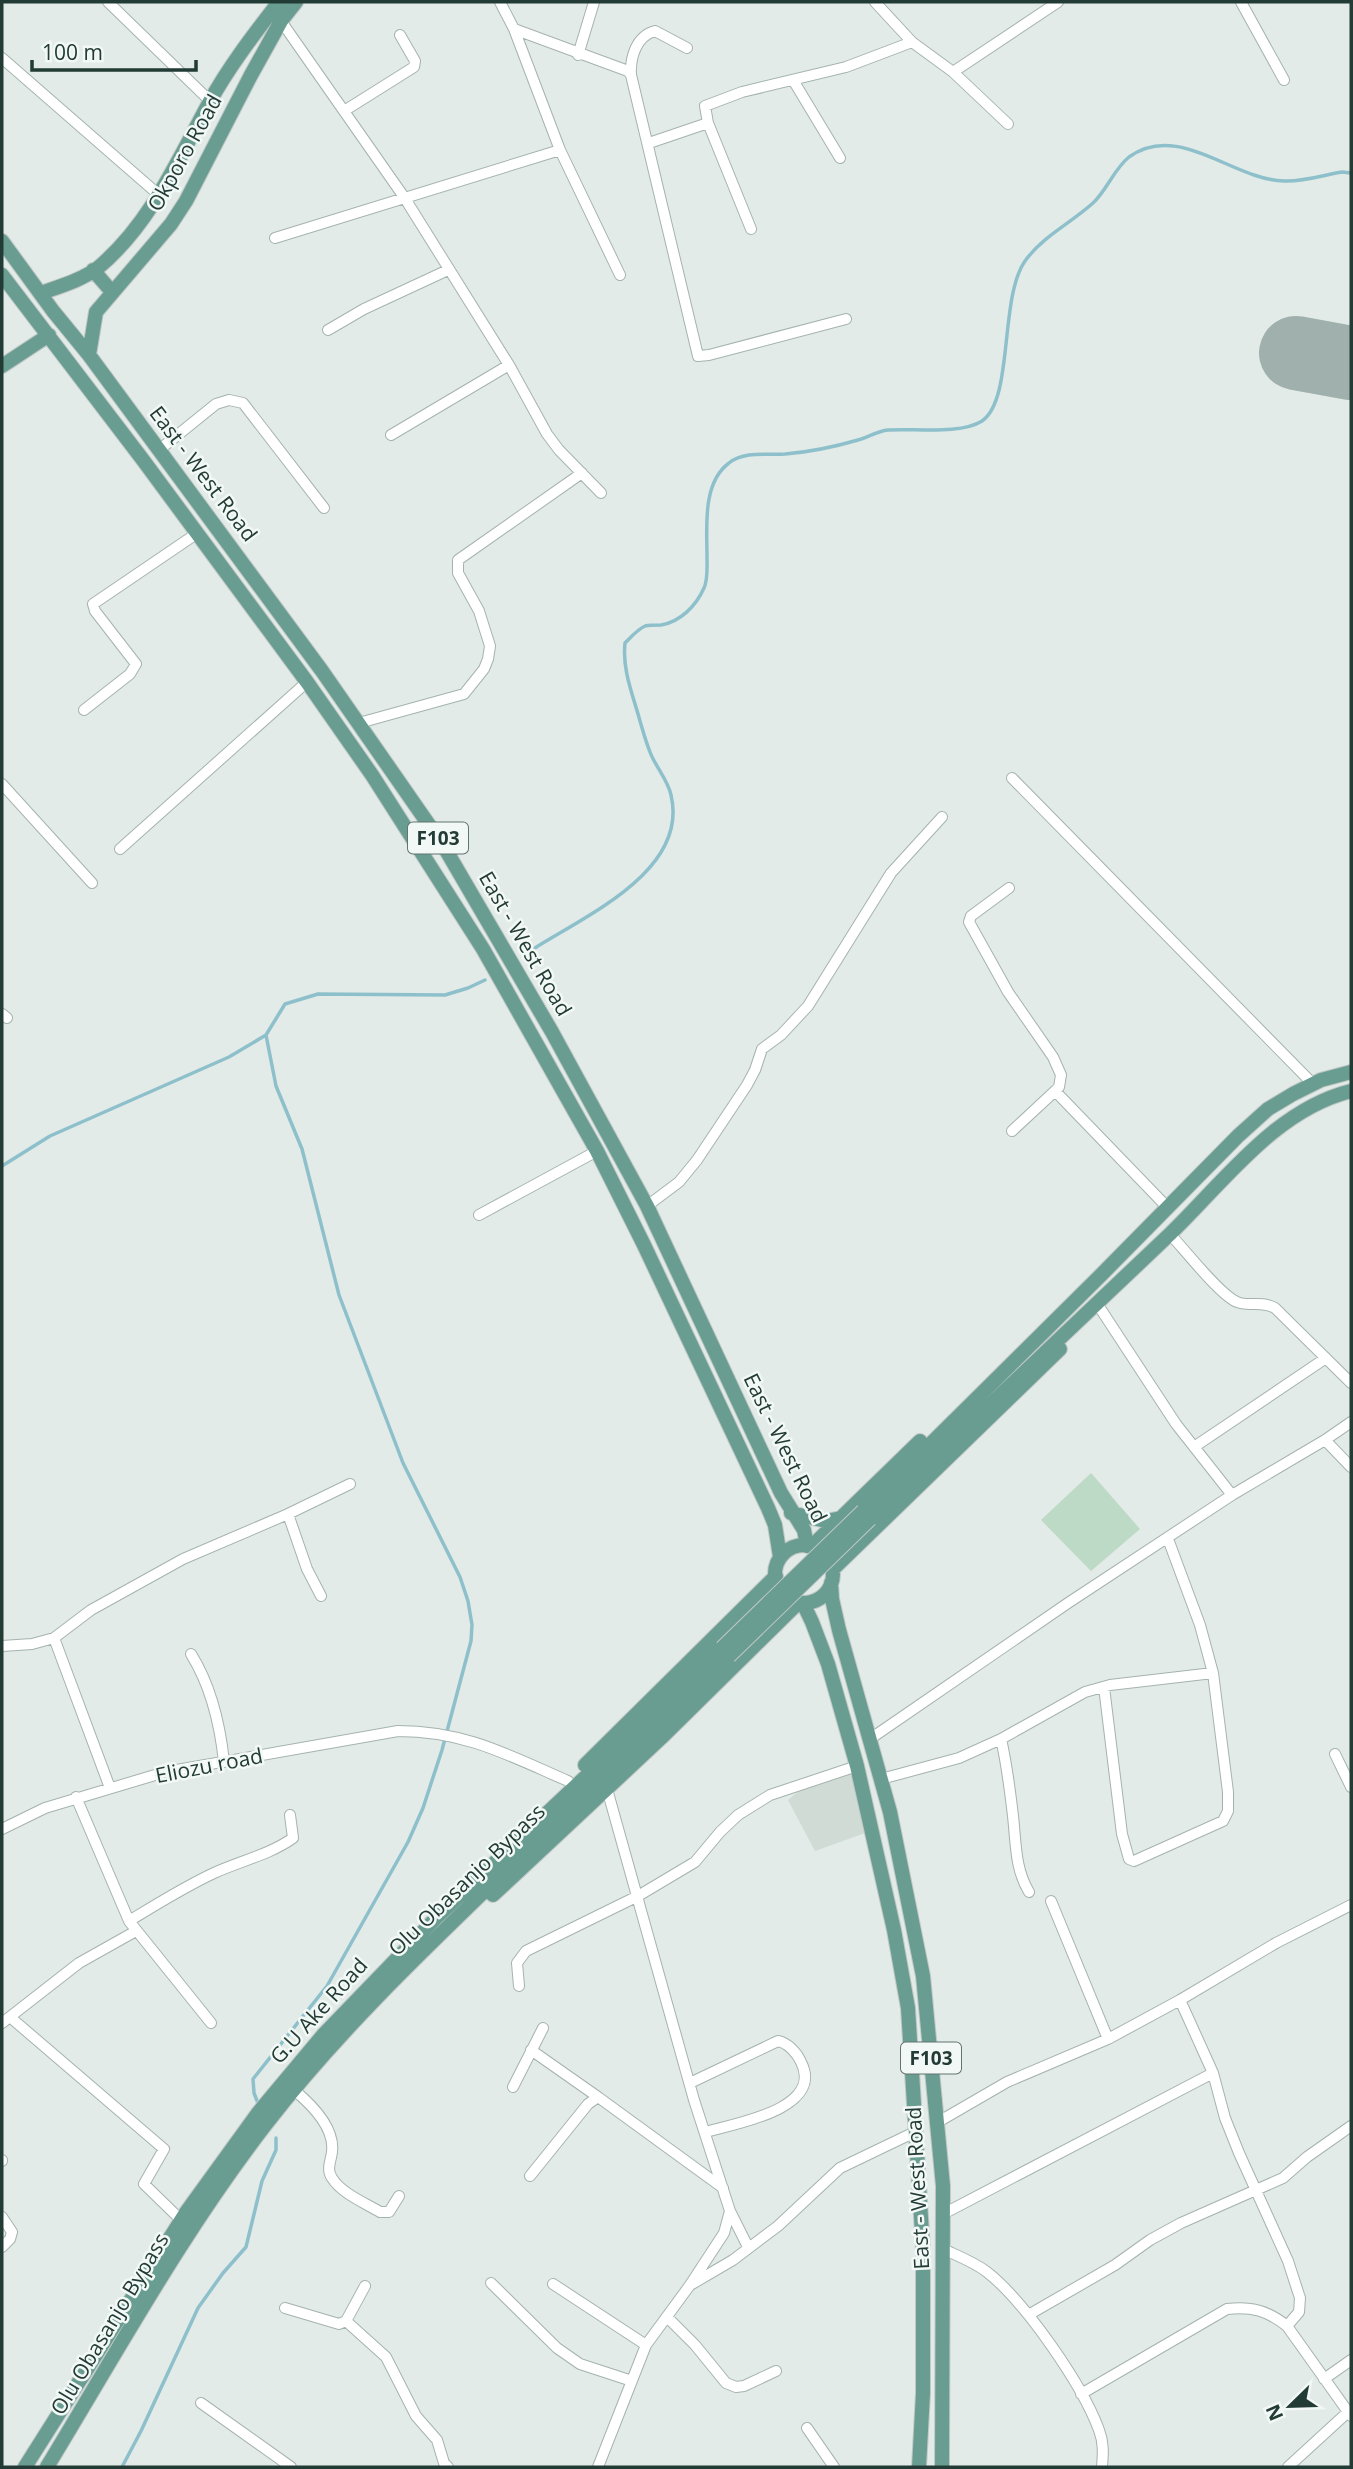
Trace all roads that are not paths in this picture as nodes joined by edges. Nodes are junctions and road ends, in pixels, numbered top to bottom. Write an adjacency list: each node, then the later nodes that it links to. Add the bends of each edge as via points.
1 (107, 2): 20 (street)
2 (279, 2): 20 (main road, Okporo Road)
3 (296, 2): 9 (main road, Okporo Road)
4 (500, 2): 10 (street)
5 (594, 2): 14 (street)
6 (875, 2): 12 (street)
7 (1058, 2): 16 (street)
8 (1241, 2): 18 (street)
9 (281, 21): 21 (street); 36 (main road, Okporo Road, via 186,201 171,225)
10 (514, 29): 14 (street); 25 (street)
11 (400, 35): 21 (street, via 414,67)
12 (912, 42): 16 (street); 19 (street, via 846,67)
13 (687, 48): 17 (street, via 655,31 648,33 630,61)
14 (578, 55): 17 (street)
15 (2, 58): 27 (street)
16 (953, 72): 23 (street)
17 (632, 75): 24 (street)
18 (1284, 79)
19 (793, 80): 22 (street, via 709,103 704,109); 26 (street)
20 (210, 101): 27 (main road, Okporo Road)
21 (344, 111): 28 (street)
22 (708, 123): 24 (street); 29 (street)
23 (1008, 124)
24 (649, 143): 38 (street, via 698,355)
25 (560, 150): 28 (street); 35 (street)
26 (841, 158)
27 (159, 195): 32 (main road, Okporo Road, via 122,243)
28 (404, 197): 30 (street); 33 (street)
29 (751, 229)
30 (275, 238)
31 (2, 241): 37 (main road, East - West Road / F103)
32 (93, 270): 36 (main road); 37 (main road, Okporo Road)
33 (448, 270): 39 (street); 42 (street)
34 (2, 275): 40 (main road, East - West Road / F103)
35 (620, 275)
36 (112, 292): 41 (main road, Okporo Road, via 96,312)
37 (41, 293): 41 (main road, East - West Road / F103)
38 (846, 319)
39 (328, 330)
40 (49, 335): 43 (main road); 49 (main road, East - West Road / F103)
41 (89, 355): 45 (main road, East - West Road / F103)
42 (509, 365): 44 (street); 46 (street, via 547,434)
43 (2, 366)
44 (391, 435)
45 (159, 450): 48 (street, via 216,404 229,400 243,403); 52 (main road, East - West Road / F103)
46 (582, 473): 47 (street); 52 (street, via 458,560 458,573 479,611 490,646 484,669 464,694)
47 (601, 493)
48 (324, 508)
49 (196, 534): 50 (main road, East - West Road / F103); 51 (street, via 93,604 136,664 131,674)
50 (307, 682): 56 (street); 64 (main road, East - West Road / F103, via 482,949)
51 (84, 710)
52 (359, 723): 65 (main road, East - West Road / F103, via 443,845)
53 (1012, 778): 60 (street)
54 (2, 784): 57 (street)
55 (942, 817): 65 (street, via 891,873 808,1006 762,1049 747,1085 696,1160 679,1182)
56 (120, 849)
57 (92, 883)
58 (1009, 888): 61 (street, via 969,922 1008,992 1054,1057 1061,1075)
59 (1351, 1072): 60 (main road)
60 (1313, 1084): 66 (main road, via 1268,1109)
61 (1055, 1091): 63 (street); 66 (street)
62 (1351, 1091): 68 (main road, via 1320,1102 1274,1131)
63 (1012, 1130)
64 (597, 1151): 67 (street); 86 (main road, East - West Road / F103, via 768,1508)
65 (647, 1206): 80 (main road, East - West Road / F103)
66 (1168, 1208): 69 (main road)
67 (479, 1215)
68 (1170, 1234): 70 (main road); 72 (street, via 1237,1302 1264,1302 1275,1308)
69 (1102, 1275): 82 (main road); 83 (main road, via 1029,1335)
70 (1112, 1287): 71 (main road); 82 (main road)
71 (1098, 1305): 76 (street); 88 (main road, via 1076,1334)
72 (1326, 1358): 73 (street); 76 (street)
73 (1351, 1383)
74 (1351, 1422): 75 (street)
75 (1325, 1440): 77 (street); 79 (street)
76 (1194, 1447): 79 (street)
77 (1351, 1467)
78 (350, 1484): 81 (street)
79 (1232, 1495): 84 (street)
80 (791, 1513): 83 (main road, via 826,1521); 85 (main road, East - West Road / F103)
81 (288, 1514): 89 (street); 91 (street, via 183,1559 91,1610)
82 (866, 1515): 113 (main road, Olu Obasanjo Bypass, bridge)
83 (841, 1518): 85 (main road)
84 (1168, 1539): 94 (street); 96 (street)
85 (810, 1546): 86 (main road, via 793,1547); 88 (main road, F103, via 824,1553)
86 (780, 1557): 87 (main road, F103)
87 (776, 1576): 90 (main road, F103, via 785,1596); 102 (main road)
88 (832, 1576): 90 (main road, via 820,1598); 96 (main road, East - West Road / F103, via 832,1600)
89 (321, 1596)
90 (801, 1603): 100 (main road, East - West Road / F103, via 828,1664); 105 (main road)
91 (54, 1638): 92 (street); 104 (street)
92 (2, 1646)
93 (191, 1654): 99 (street, via 209,1692)
94 (1213, 1673): 95 (street); 95 (street, via 1228,1811 1223,1821 1134,1861 1129,1859 1122,1834)
95 (1104, 1686): 97 (street)
96 (870, 1739): 101 (main road, East - West Road / F103)
97 (1001, 1739): 101 (street, via 959,1758); 109 (street, via 1017,1864)
98 (1335, 1754): 103 (street)
99 (224, 1762): 102 (street, Eliozu road, via 398,1731 424,1731 466,1738); 104 (street, Eliozu road)
100 (857, 1766): 110 (street, via 770,1795 738,1815 695,1862); 129 (main road, East - West Road / F103, via 908,2008)
101 (881, 1779): 127 (main road, East - West Road / F103, via 923,1976)
102 (568, 1781): 113 (main road, via 499,1849)
103 (1351, 1787)
104 (110, 1788): 106 (street, Eliozu road)
105 (607, 1789): 110 (street); 113 (main road, via 492,1896)
106 (76, 1797): 108 (street, Eliozu road); 114 (street)
107 (290, 1815): 114 (street, via 293,1838 282,1846 162,1899)
108 (2, 1829)
109 (1029, 1892)
110 (638, 1896): 115 (street, via 526,1951 517,1963); 123 (street)
111 (1051, 1901): 120 (street)
112 (1351, 1905): 116 (street)
113 (442, 1923): 125 (main road, Olu Obasanjo Bypass); 138 (main road, G.U Ake Road, via 348,2006 258,2113)
114 (133, 1926): 117 (street); 118 (street)
115 (519, 1986)
116 (1180, 2000): 120 (street); 122 (street)
117 (6, 2020): 138 (street, via 164,2149 144,2184)
118 (211, 2023)
119 (542, 2028): 121 (street)
120 (1108, 2039): 127 (street, via 1007,2082)
121 (531, 2050): 124 (street); 126 (street)
122 (1213, 2073): 133 (street, via 1230,2130); 136 (street)
123 (690, 2083): 130 (street); 130 (street, via 778,2041 791,2049 803,2067 804,2083 791,2103)
124 (513, 2087)
125 (293, 2090): 134 (street, via 316,2109 328,2132 333,2148 328,2171 333,2181 380,2212 389,2212); 161 (main road, Olu Obasanjo Bypass, via 240,2158 167,2269)
126 (598, 2097): 131 (street); 132 (street)
127 (938, 2122): 136 (main road, East - West Road / F103)
128 (1351, 2126): 133 (street, via 1283,2178)
129 (917, 2130): 140 (street, via 840,2168 778,2226); 166 (main road, East - West Road / F103, via 923,2261)
130 (705, 2133): 132 (street)
131 (530, 2176)
132 (723, 2188): 135 (street)
133 (1257, 2191): 147 (street, via 1181,2223); 150 (street, via 1300,2298 1299,2312)
134 (399, 2196)
135 (730, 2211): 140 (street); 144 (street, via 724,2233)
136 (943, 2214): 141 (main road, East - West Road / F103)
137 (2, 2217): 139 (street, via 12,2232)
138 (181, 2220): 160 (main road, G.U Ake Road)
139 (2, 2247)
140 (748, 2247): 144 (street)
141 (943, 2249): 147 (street, via 986,2271); 167 (main road, East - West Road / F103)
142 (491, 2283): 155 (street, via 557,2348 580,2364)
143 (553, 2284): 151 (street)
144 (690, 2285): 148 (street)
145 (365, 2286): 149 (street)
146 (285, 2308): 149 (street, via 339,2324)
147 (1030, 2315): 156 (street)
148 (667, 2317): 151 (street); 153 (street, via 726,2383 744,2386)
149 (346, 2321): 163 (street, via 386,2357 416,2416 437,2440)
150 (1287, 2326): 154 (street); 156 (street, via 1275,2316 1245,2306 1227,2309)
151 (646, 2345): 155 (street)
152 (1351, 2360): 154 (street)
153 (776, 2371)
154 (1324, 2379): 158 (street)
155 (632, 2381): 164 (street)
156 (1082, 2394): 168 (street, via 1099,2430)
157 (201, 2403): 162 (street)
158 (1350, 2414): 169 (street)
159 (807, 2428): 165 (street)
160 (25, 2467)
161 (47, 2467)
162 (291, 2467)
163 (448, 2467)
164 (598, 2467)
165 (834, 2467)
166 (919, 2467)
167 (942, 2467)
168 (1102, 2467)
169 (1288, 2467)

